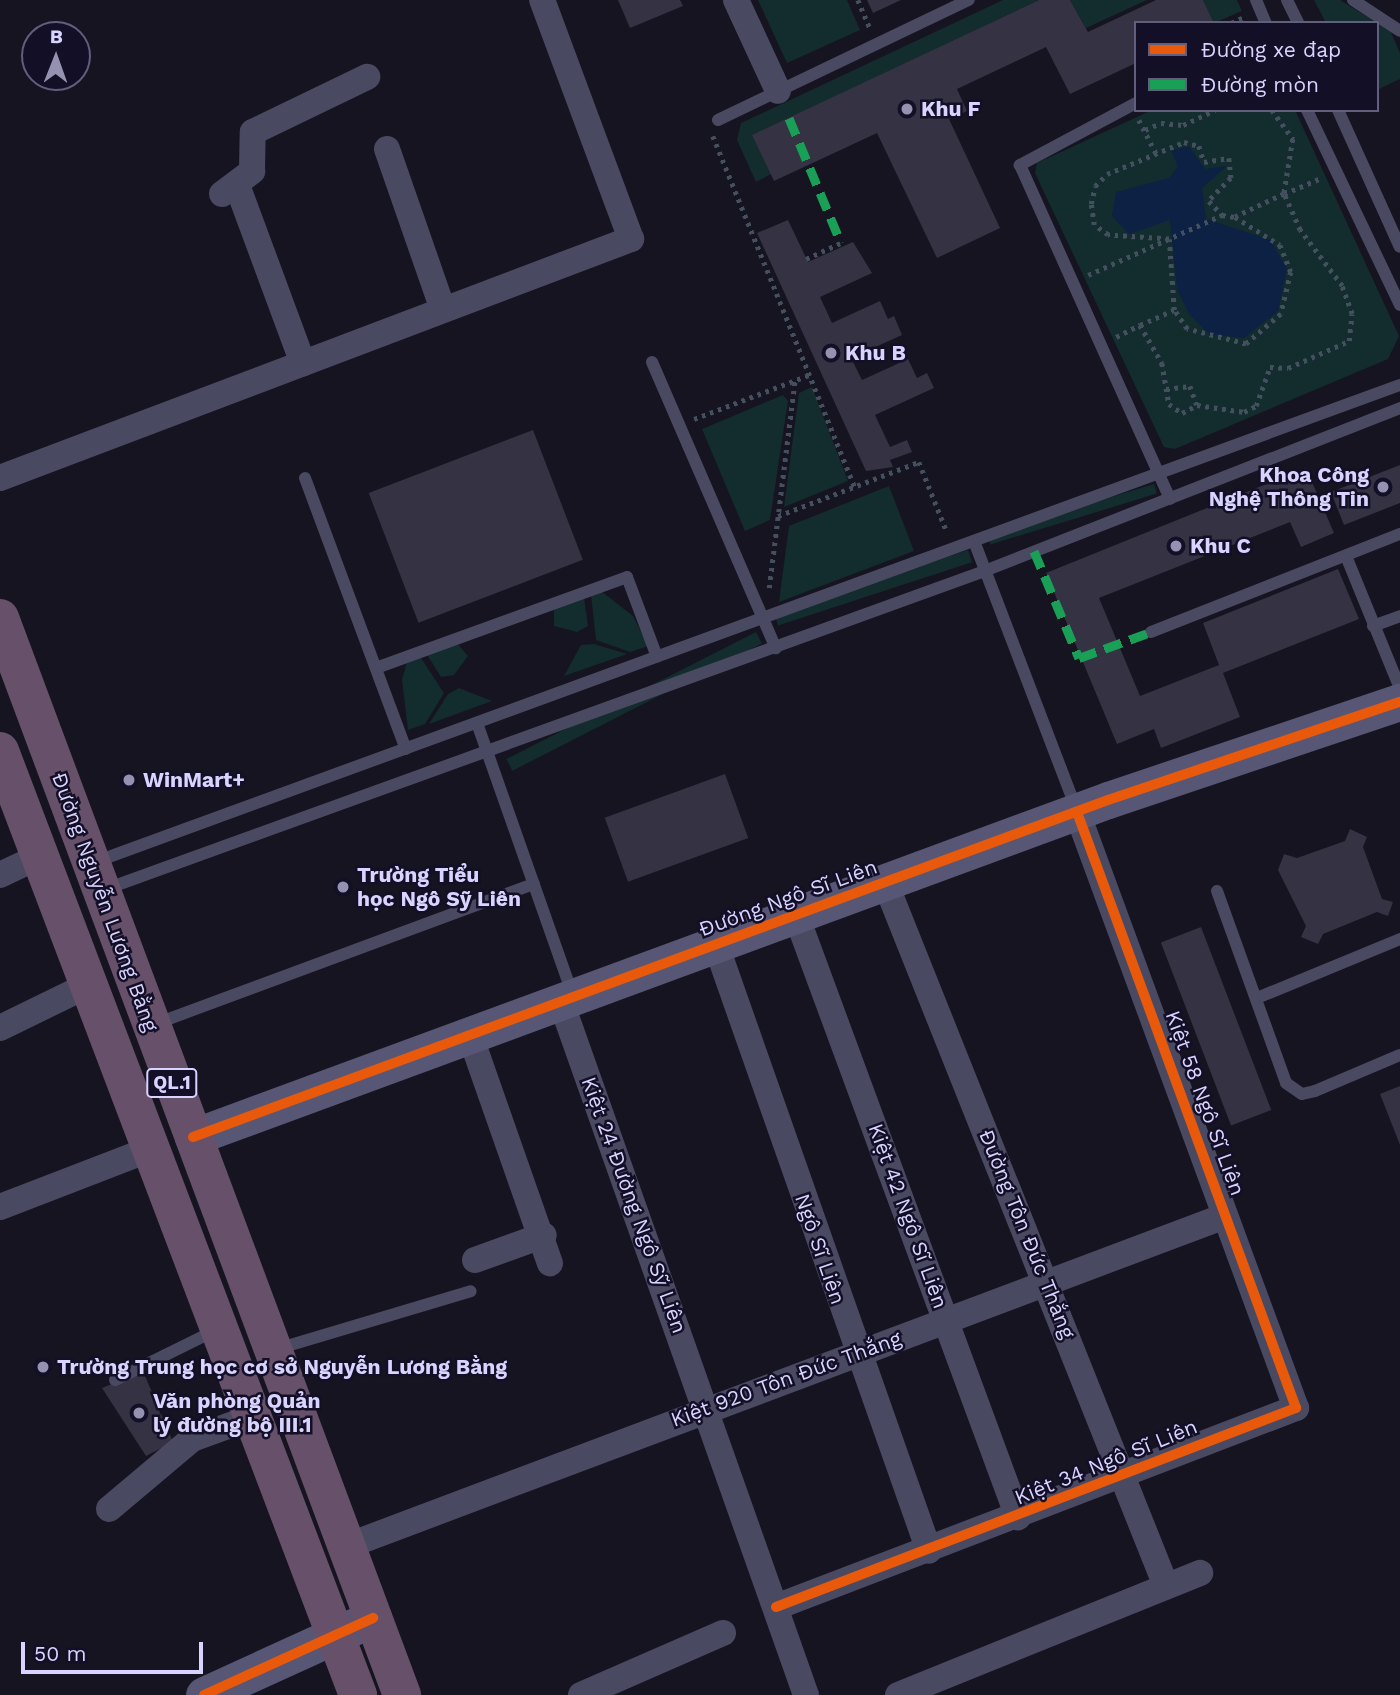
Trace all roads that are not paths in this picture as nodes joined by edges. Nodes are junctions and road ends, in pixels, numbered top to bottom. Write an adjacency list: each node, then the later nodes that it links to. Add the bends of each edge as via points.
1 (542, 0): 19 (street, via 631,239)
2 (736, 0): 11 (street)
3 (969, 0): 11 (lane)
4 (1255, 0): 7 (lane)
5 (1287, 0): 8 (lane)
6 (1353, 0): 9 (lane)
7 (1265, 21)
8 (1297, 21)
9 (1400, 31)
10 (367, 76): 21 (street, via 253,132 254,167 229,189)
11 (778, 91): 15 (lane)
12 (1134, 104): 24 (lane, via 1020,165)
13 (1308, 112): 18 (lane)
14 (1339, 112): 17 (lane)
15 (718, 120)
16 (387, 149): 19 (street)
17 (1400, 247)
18 (1400, 305)
19 (443, 310): 21 (street)
20 (652, 362): 33 (lane)
21 (303, 363): 25 (street)
22 (1400, 385): 24 (lane)
23 (1400, 408): 27 (lane)
24 (1160, 473): 27 (lane); 29 (lane)
25 (0, 478)
26 (305, 478): 39 (lane)
27 (1170, 499): 31 (lane)
28 (1400, 534): 30 (lane)
29 (974, 541): 31 (lane); 33 (lane)
30 (1346, 556): 35 (lane); 36 (lane)
31 (987, 570): 37 (lane); 46 (lane)
32 (1400, 616): 35 (lane)
33 (766, 617): 37 (lane); 38 (lane)
34 (0, 618): 49 (highway, Đường Nguyễn Lương Bằng / QL.1)
35 (1373, 626): 40 (lane)
36 (1151, 632)
37 (776, 648): 45 (lane)
38 (657, 657): 39 (lane, via 627,577); 42 (lane)
39 (376, 667): 43 (lane)
40 (1400, 688)
41 (1400, 702): 46 (street, Đường Ngô Sĩ Liên)
42 (477, 723): 43 (lane); 45 (lane)
43 (406, 748): 49 (lane)
44 (0, 751): 47 (highway, Đường Nguyễn Lương Bằng / QL.1)
45 (490, 753): 49 (lane); 51 (lane)
46 (1077, 812): 50 (street, Đường Ngô Sĩ Liên); 67 (street, Kiệt 58 Ngô Sĩ Liên)
47 (40, 856): 48 (street); 53 (highway, Đường Nguyễn Lương Bằng / QL.1)
48 (0, 875)
49 (98, 878): 53 (highway); 60 (highway, Đường Nguyễn Lương Bằng / QL.1)
50 (885, 883): 54 (street, Đường Ngô Sĩ Liên); 71 (street, Đường Tôn Đức Thắng)
51 (534, 884): 59 (lane); 60 (lane)
52 (1217, 891): 58 (lane)
53 (56, 898): 57 (highway, Đường Nguyễn Lương Bằng / QL.1)
54 (796, 915): 56 (street, Đường Ngô Sĩ Liên); 73 (street, Kiệt 42 Ngô Sĩ Liên)
55 (1400, 939): 58 (lane)
56 (716, 945): 59 (street, Đường Ngô Sĩ Liên); 76 (street, Ngô Sĩ Liên)
57 (88, 985): 61 (street); 65 (highway, Đường Nguyễn Lương Bằng / QL.1)
58 (1257, 998): 63 (lane, via 1286,1083 1302,1094)
59 (567, 1000): 62 (street, Đường Ngô Sĩ Liên); 78 (street, Kiệt 24 Đường Ngô Sỹ Liên)
60 (151, 1026): 64 (highway, Đường Nguyễn Lương Bằng / QL.1)
61 (0, 1028)
62 (470, 1035): 64 (street, Đường Ngô Sĩ Liên); 68 (street)
63 (1400, 1055)
64 (193, 1137): 75 (highway, Đường Nguyễn Lương Bằng / QL.1)
65 (150, 1149): 66 (street); 74 (highway, Đường Nguyễn Lương Bằng / QL.1)
66 (0, 1207)
67 (1225, 1216): 71 (street, Kiệt 920 Tôn Đức Thắng); 79 (street, Kiệt 58 Ngô Sĩ Liên)
68 (544, 1235): 69 (street); 70 (street)
69 (475, 1260)
70 (550, 1263)
71 (1048, 1281): 73 (street, Kiệt 920 Tôn Đức Thắng); 81 (street, Đường Tôn Đức Thắng)
72 (471, 1291): 75 (lane)
73 (947, 1319): 76 (street, Kiệt 920 Tôn Đức Thắng); 83 (street, Kiệt 42 Ngô Sĩ Liên)
74 (216, 1330): 77 (lane); 80 (highway, Đường Nguyễn Lương Bằng / QL.1)
75 (273, 1350): 84 (highway, Đường Nguyễn Lương Bằng / QL.1)
76 (856, 1352): 78 (street, Kiệt 920 Tôn Đức Thắng); 85 (street, Ngô Sĩ Liên)
77 (115, 1380)
78 (708, 1407): 84 (street, Kiệt 920 Tôn Đức Thắng); 88 (street, Kiệt 24 Đường Ngô Sỹ Liên)
79 (1296, 1408): 81 (street, Kiệt 34 Ngô Sĩ Liên)
80 (250, 1418): 82 (street, via 192,1439); 90 (highway, Đường Nguyễn Lương Bằng / QL.1)
81 (1118, 1476): 83 (street, Kiệt 34 Ngô Sĩ Liên); 87 (street, Đường Tôn Đức Thắng)
82 (109, 1509)
83 (1018, 1517): 85 (street, Kiệt 34 Ngô Sĩ Liên)
84 (347, 1546): 89 (highway, Đường Nguyễn Lương Bằng / QL.1)
85 (929, 1551): 88 (street, Kiệt 34 Ngô Sĩ Liên)
86 (1200, 1573): 87 (street)
87 (1166, 1586): 93 (street)
88 (776, 1607): 98 (street, Kiệt 24 Đường Ngô Sỹ Liên)
89 (373, 1618): 90 (street); 96 (highway, QL.1)
90 (335, 1631): 94 (street); 95 (highway, QL.1)
91 (723, 1633): 92 (street)
92 (640, 1685): 97 (street)
93 (893, 1693)
94 (204, 1695)
95 (358, 1695)
96 (402, 1695)
97 (581, 1695)
98 (806, 1695)

